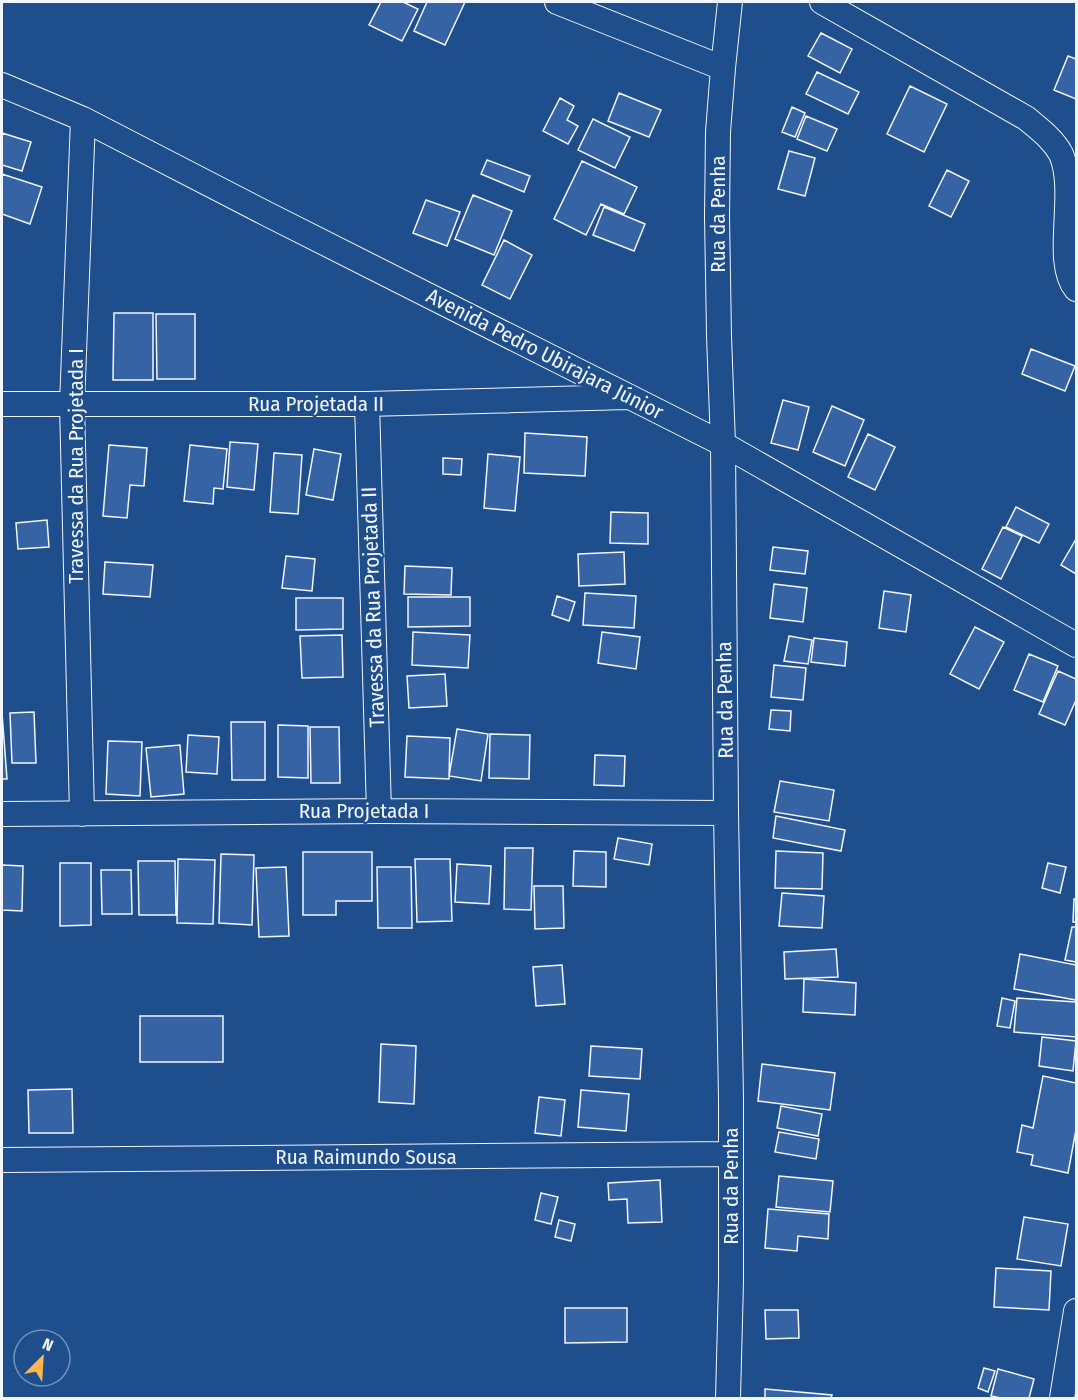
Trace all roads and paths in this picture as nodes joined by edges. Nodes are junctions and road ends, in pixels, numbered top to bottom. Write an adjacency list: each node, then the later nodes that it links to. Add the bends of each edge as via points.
1 (557, 2): 4 (street)
2 (730, 2): 4 (street, Rua da Penha)
3 (822, 2): 7 (street, via 1026,118 1049,137 1068,174 1067,254 1072,285)
4 (723, 68): 12 (street, Rua da Penha, via 717,216)
5 (2, 85): 6 (street, Avenida Pedro Ubirajara Júnior)
6 (83, 119): 8 (street, Avenida Pedro Ubirajara Júnior); 11 (street, Travessa da Rua Projetada I)
7 (1077, 290)
8 (630, 397): 10 (street, Rua Projetada II); 12 (street, Avenida Pedro Ubirajara Júnior)
9 (2, 404): 11 (street, Rua Projetada II)
10 (367, 404): 11 (street, Rua Projetada II); 14 (street, Travessa da Rua Projetada II)
11 (72, 405): 17 (street, Travessa da Rua Projetada I)
12 (723, 444): 13 (street, Avenida Pedro Ubirajara Júnior); 15 (street, Rua da Penha)
13 (1077, 645)
14 (379, 811): 15 (street, Rua Projetada I); 17 (street, Rua Projetada I)
15 (726, 813): 18 (street, Rua da Penha)
16 (2, 814): 17 (street, Rua Projetada I)
17 (82, 814)
18 (730, 1154): 19 (street, Rua Raimundo Sousa); 21 (street, Rua da Penha)
19 (2, 1160)
20 (1077, 1311): 22 (street)
21 (728, 1398)
22 (1062, 1398)

